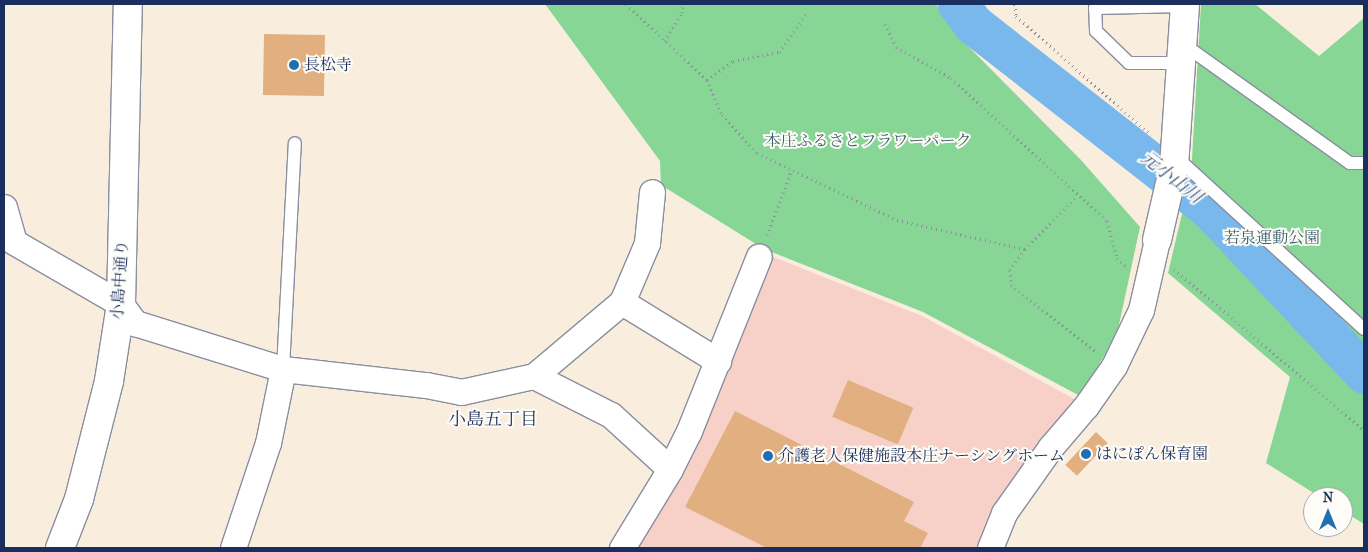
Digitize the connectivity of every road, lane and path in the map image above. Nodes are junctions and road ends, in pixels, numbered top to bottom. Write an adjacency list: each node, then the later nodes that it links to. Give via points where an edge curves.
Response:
1 (128, 4): 24 (street, 小島中通り)
2 (626, 4): 8 (path)
3 (683, 4): 8 (path, via 682,13)
4 (1015, 4): 12 (path, via 1016,16)
5 (1185, 5): 9 (street); 9 (lane, via 1095,8 1096,31 1129,63)
6 (806, 14): 10 (path, via 779,52 733,62)
7 (885, 24): 16 (path, via 896,47 951,78)
8 (665, 41): 10 (path)
9 (1183, 53): 12 (street); 13 (lane, via 1350,163)
10 (707, 80): 14 (path, via 722,115 756,153)
11 (295, 143): 28 (lane)
12 (1174, 161): 19 (street); 25 (lane)
13 (1364, 163)
14 (792, 170): 20 (path, via 897,220); 21 (path)
15 (652, 192): 23 (street, via 647,243)
16 (1077, 196): 20 (path); 22 (path, via 1106,221 1117,258)
17 (4, 207): 18 (street)
18 (9, 242): 24 (street)
19 (1156, 246): 22 (street); 30 (path)
20 (1025, 249): 27 (path, via 1010,270 1011,285)
21 (759, 256): 26 (street)
22 (1147, 284): 27 (street, via 1141,310)
23 (622, 302): 26 (street); 29 (street)
24 (121, 304): 28 (street, via 135,323); 32 (street, 小島中通り, via 109,381 79,499)
25 (1364, 330)
26 (718, 361): 31 (street)
27 (1114, 366): 35 (street, via 1004,513)
28 (283, 369): 29 (street, via 426,385 460,392); 33 (street, via 268,443)
29 (534, 376): 31 (street, via 611,415)
30 (1364, 430)
31 (670, 469): 34 (street)
32 (60, 548)
33 (233, 548)
34 (622, 548)
35 (990, 548)

